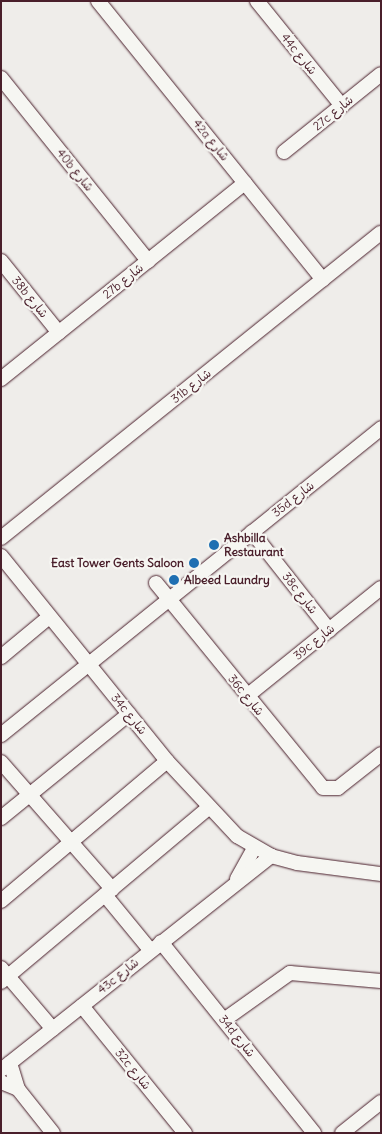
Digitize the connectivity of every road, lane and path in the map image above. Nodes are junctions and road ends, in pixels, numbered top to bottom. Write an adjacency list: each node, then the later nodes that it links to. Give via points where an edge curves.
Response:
1 (98, 1): 7 (street, 42a شارع)
2 (257, 1): 5 (street, 44c شارع)
3 (381, 74): 5 (street, 27c شارع)
4 (1, 78): 9 (street, 40b شارع)
5 (342, 106): 6 (street, 27c شارع)
6 (284, 152)
7 (245, 183): 9 (street, 27b شارع); 11 (street, 42a شارع)
8 (381, 233): 11 (street, 31b شارع)
9 (148, 260): 12 (street, 27b شارع)
10 (1, 261): 12 (street, 38b شارع)
11 (324, 280): 16 (street, 31b شارع)
12 (59, 333): 13 (street, 27b شارع)
13 (1, 379)
14 (381, 428): 15 (street, 35d شارع)
15 (252, 532): 20 (street, 35d شارع); 22 (street, 38c شارع)
16 (1, 538)
17 (1, 556): 21 (street, 34c شارع)
18 (156, 583): 20 (street, 36c شارع)
19 (381, 588): 22 (street, 39c شارع)
20 (169, 599): 24 (street, 35d شارع); 25 (street, 36c شارع)
21 (49, 616): 23 (street); 24 (street, 34c شارع)
22 (329, 630): 25 (street, 39c شارع)
23 (1, 657)
24 (88, 665): 26 (street, 34c شارع); 27 (street, 35d شارع)
25 (247, 696): 28 (street, 36c شارع, via 317,783 330,789 344,784)
26 (128, 714): 29 (street, 34c شارع); 31 (street)
27 (1, 734)
28 (381, 754)
29 (167, 761): 32 (street, 34c شارع); 34 (street)
30 (1, 762): 31 (street, 34d شارع)
31 (30, 794): 33 (street); 34 (street, 34d شارع)
32 (208, 808): 35 (street, 34c شارع); 39 (street)
33 (1, 818)
34 (71, 842): 39 (street, 34d شارع); 40 (street)
35 (254, 848): 36 (street, 34c شارع); 38 (street, 43c شارع)
36 (272, 856): 37 (street, via 322,868); 38 (street, 43c شارع)
37 (381, 874)
38 (236, 882): 41 (street, 43c شارع)
39 (108, 892): 41 (street, 34d شارع); 42 (street)
40 (1, 901)
41 (156, 946): 44 (street, 43c شارع); 45 (street, 34d شارع)
42 (4, 975): 46 (street)
43 (381, 982): 45 (street, via 290,973)
44 (82, 1006): 46 (street, 43c شارع); 55 (street, 32c شارع)
45 (224, 1020): 53 (street, 34d شارع)
46 (53, 1029): 47 (street, 43c شارع)
47 (6, 1066): 49 (street)
48 (1, 1082): 49 (street)
49 (18, 1089): 54 (street)
50 (381, 1102): 51 (street)
51 (363, 1117): 52 (street); 56 (street)
52 (381, 1118)
53 (315, 1132)
54 (53, 1133)
55 (185, 1133)
56 (342, 1133)

